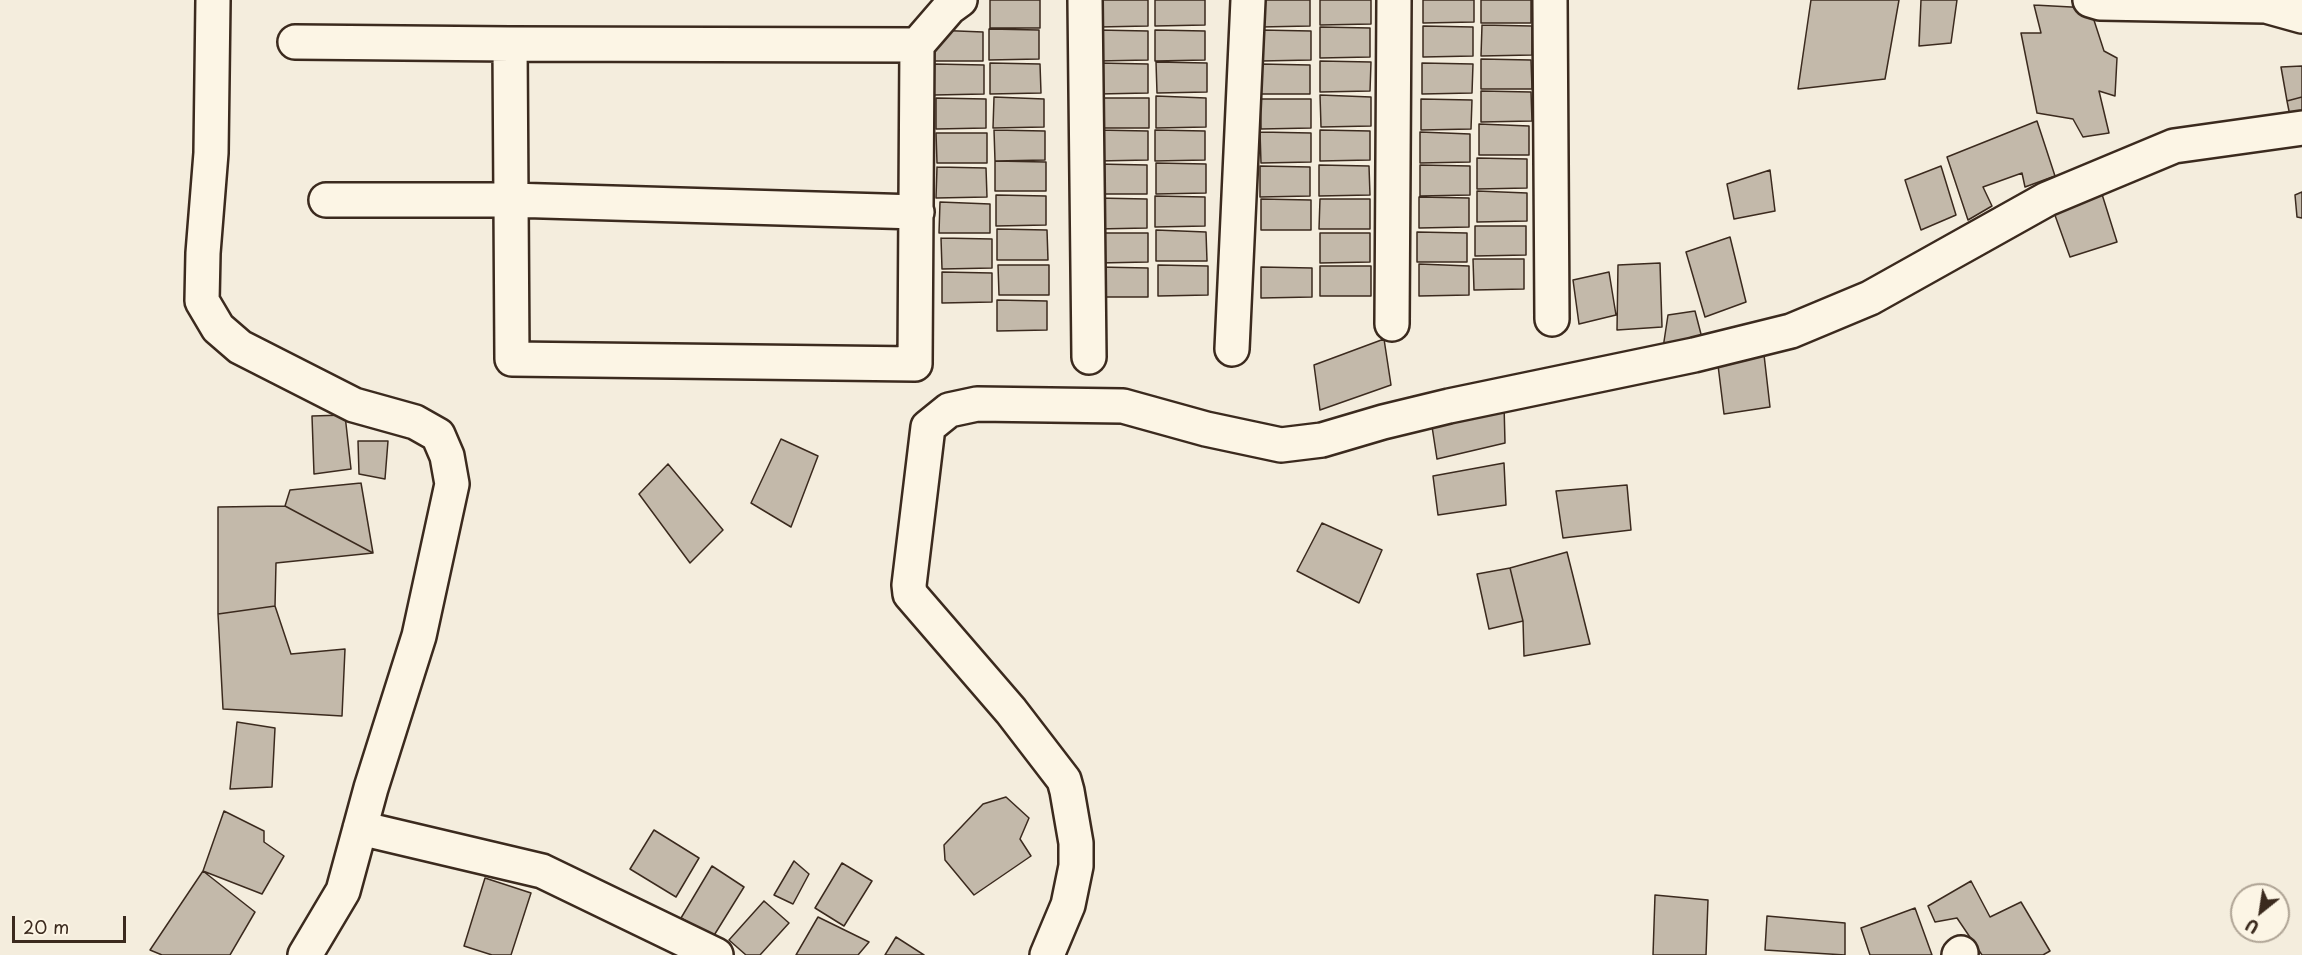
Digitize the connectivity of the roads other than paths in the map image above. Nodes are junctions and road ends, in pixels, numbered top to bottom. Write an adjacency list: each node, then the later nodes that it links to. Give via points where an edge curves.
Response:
1 (213, 0): 20 (street, via 211,153 202,301 218,328 240,347 354,405 416,422 438,435 452,484 419,636)
2 (960, 0): 11 (street)
3 (1085, 0): 19 (street)
4 (1248, 0): 18 (street)
5 (1394, 0): 17 (street)
6 (1550, 0): 16 (street)
7 (2090, 0): 8 (street, via 2266,6)
8 (2302, 16)
9 (295, 42): 10 (street)
10 (510, 45): 11 (street); 14 (street)
11 (917, 45): 15 (street)
12 (2302, 128): 23 (street, via 2174,146 2048,199 1870,298 1791,331 1438,409 1322,440 1281,445 1123,406 977,404 949,410 928,427 910,594 1011,711 1064,780 1076,843 1076,866 1068,905)
13 (326, 200): 14 (street)
14 (510, 200): 15 (street); 15 (street, via 512,359 915,364)
15 (917, 212)
16 (1552, 319)
17 (1392, 324)
18 (1232, 349)
19 (1089, 357)
20 (360, 828): 21 (street, via 343,891); 22 (street, via 542,871)
21 (305, 955)
22 (716, 955)
23 (1047, 955)

